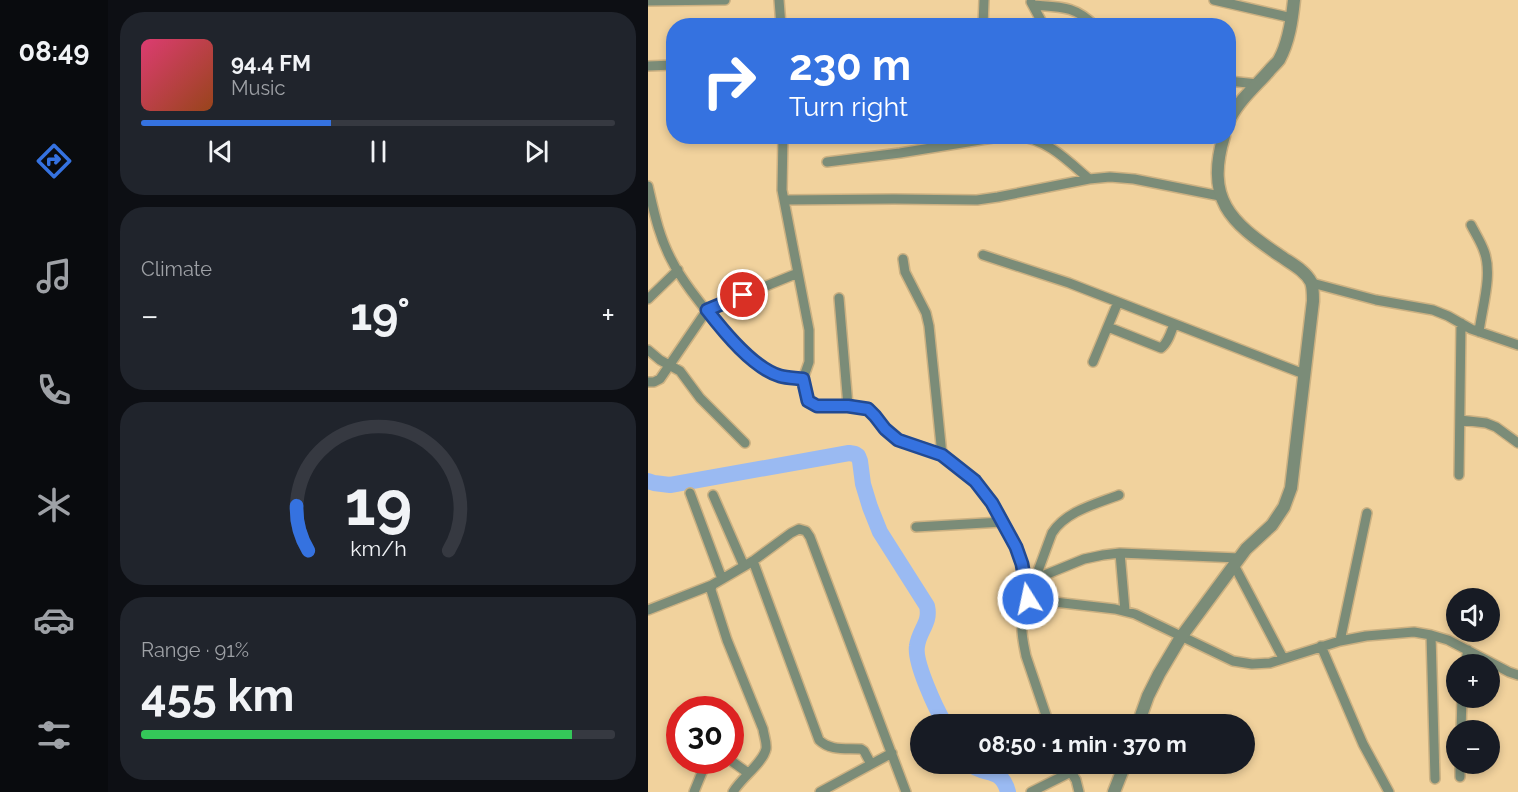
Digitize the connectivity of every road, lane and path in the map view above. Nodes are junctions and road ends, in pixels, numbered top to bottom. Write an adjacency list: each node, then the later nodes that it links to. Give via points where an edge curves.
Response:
1 (725, 0): 6 (street)
2 (779, 0): 8 (street)
3 (984, 0): 9 (street)
4 (1214, 0): 12 (street)
5 (1292, 0): 12 (street)
6 (648, 1)
7 (1032, 2): 10 (street); 11 (street, via 1068,8)
8 (780, 18)
9 (983, 18)
10 (1040, 18)
11 (1088, 18)
12 (1292, 18): 16 (street, via 1279,60)
13 (666, 65): 14 (street)
14 (648, 66)
15 (1236, 82): 16 (street)
16 (1258, 84): 17 (street)
17 (1236, 109)
18 (783, 144): 26 (street)
19 (956, 144): 22 (street)
20 (1045, 144): 23 (street)
21 (1221, 144): 25 (street, via 1217,181)
22 (827, 162)
23 (1089, 179): 25 (street, via 1134,180); 26 (street, via 977,200)
24 (648, 186): 30 (street, via 658,227)
25 (1220, 196): 32 (street, via 1248,233 1299,269)
26 (784, 200): 31 (street)
27 (1471, 225): 40 (street, via 1484,250 1488,273)
28 (983, 255): 35 (street)
29 (903, 259): 52 (street, via 929,326)
30 (678, 270): 33 (street); 36 (street)
31 (798, 273): 36 (street); 46 (street, via 809,330 809,362)
32 (1312, 283): 37 (street, via 1433,310); 45 (street)
33 (649, 297)
34 (839, 298): 48 (street)
35 (1118, 302): 38 (street); 39 (street)
36 (707, 310): 44 (street); 46 (street, via 726,334 766,370)
37 (1461, 323): 40 (street); 49 (street)
38 (1174, 324): 39 (street, via 1161,348); 45 (street)
39 (1108, 327): 43 (street)
40 (1479, 332): 41 (street)
41 (1518, 345)
42 (648, 350): 44 (street)
43 (1093, 362)
44 (670, 366): 47 (street, via 660,379); 50 (street, via 680,371 700,398)
45 (1304, 374): 61 (street, via 1291,488 1272,525)
46 (803, 379): 48 (street, via 808,401 817,406)
47 (648, 382)
48 (848, 406): 52 (street, via 868,409 898,440)
49 (1460, 420): 51 (street, via 1486,423); 53 (street)
50 (745, 443)
51 (1518, 443)
52 (942, 455): 58 (street, via 975,481)
53 (1459, 475)
54 (690, 492): 63 (street)
55 (713, 495): 62 (street)
56 (1119, 495): 64 (street, via 1062,521 1052,533)
57 (1367, 513): 72 (street)
58 (1002, 522): 59 (street); 65 (street, via 1016,547)
59 (916, 527)
60 (1120, 553): 61 (street); 64 (street, via 1084,559); 69 (street)
61 (1237, 562): 71 (street); 76 (street)
62 (749, 564): 63 (street); 80 (street, via 790,533 806,531); 81 (street, via 819,740 832,748 861,749)
63 (722, 579): 66 (street)
64 (1035, 579): 65 (street)
65 (1025, 583): 67 (street)
66 (712, 585): 68 (street); 83 (street, via 723,629 763,729 763,758)
67 (1028, 599): 69 (street); 78 (street, via 1023,644)
68 (648, 610)
69 (1125, 611): 71 (street)
70 (1431, 635): 72 (street, via 1414,632); 74 (street); 88 (street)
71 (1181, 637): 76 (street, via 1233,661 1270,663); 79 (street, via 1155,681)
72 (1340, 641): 73 (street)
73 (1321, 646): 76 (street); 96 (street, via 1363,744)
74 (1468, 650): 75 (street); 77 (street)
75 (1467, 654)
76 (1283, 658)
77 (1518, 675)
78 (1046, 714)
79 (1142, 714)
80 (892, 753): 81 (street); 92 (street)
81 (870, 764): 91 (street)
82 (744, 770): 83 (street)
83 (748, 773): 90 (street)
84 (701, 774): 89 (street)
85 (1067, 774): 93 (street)
86 (1072, 774): 94 (street)
87 (1121, 774): 95 (street)
88 (1435, 779)
89 (694, 792)
90 (733, 792)
91 (820, 792)
92 (906, 792)
93 (1031, 792)
94 (1078, 792)
95 (1114, 792)
96 (1389, 792)

